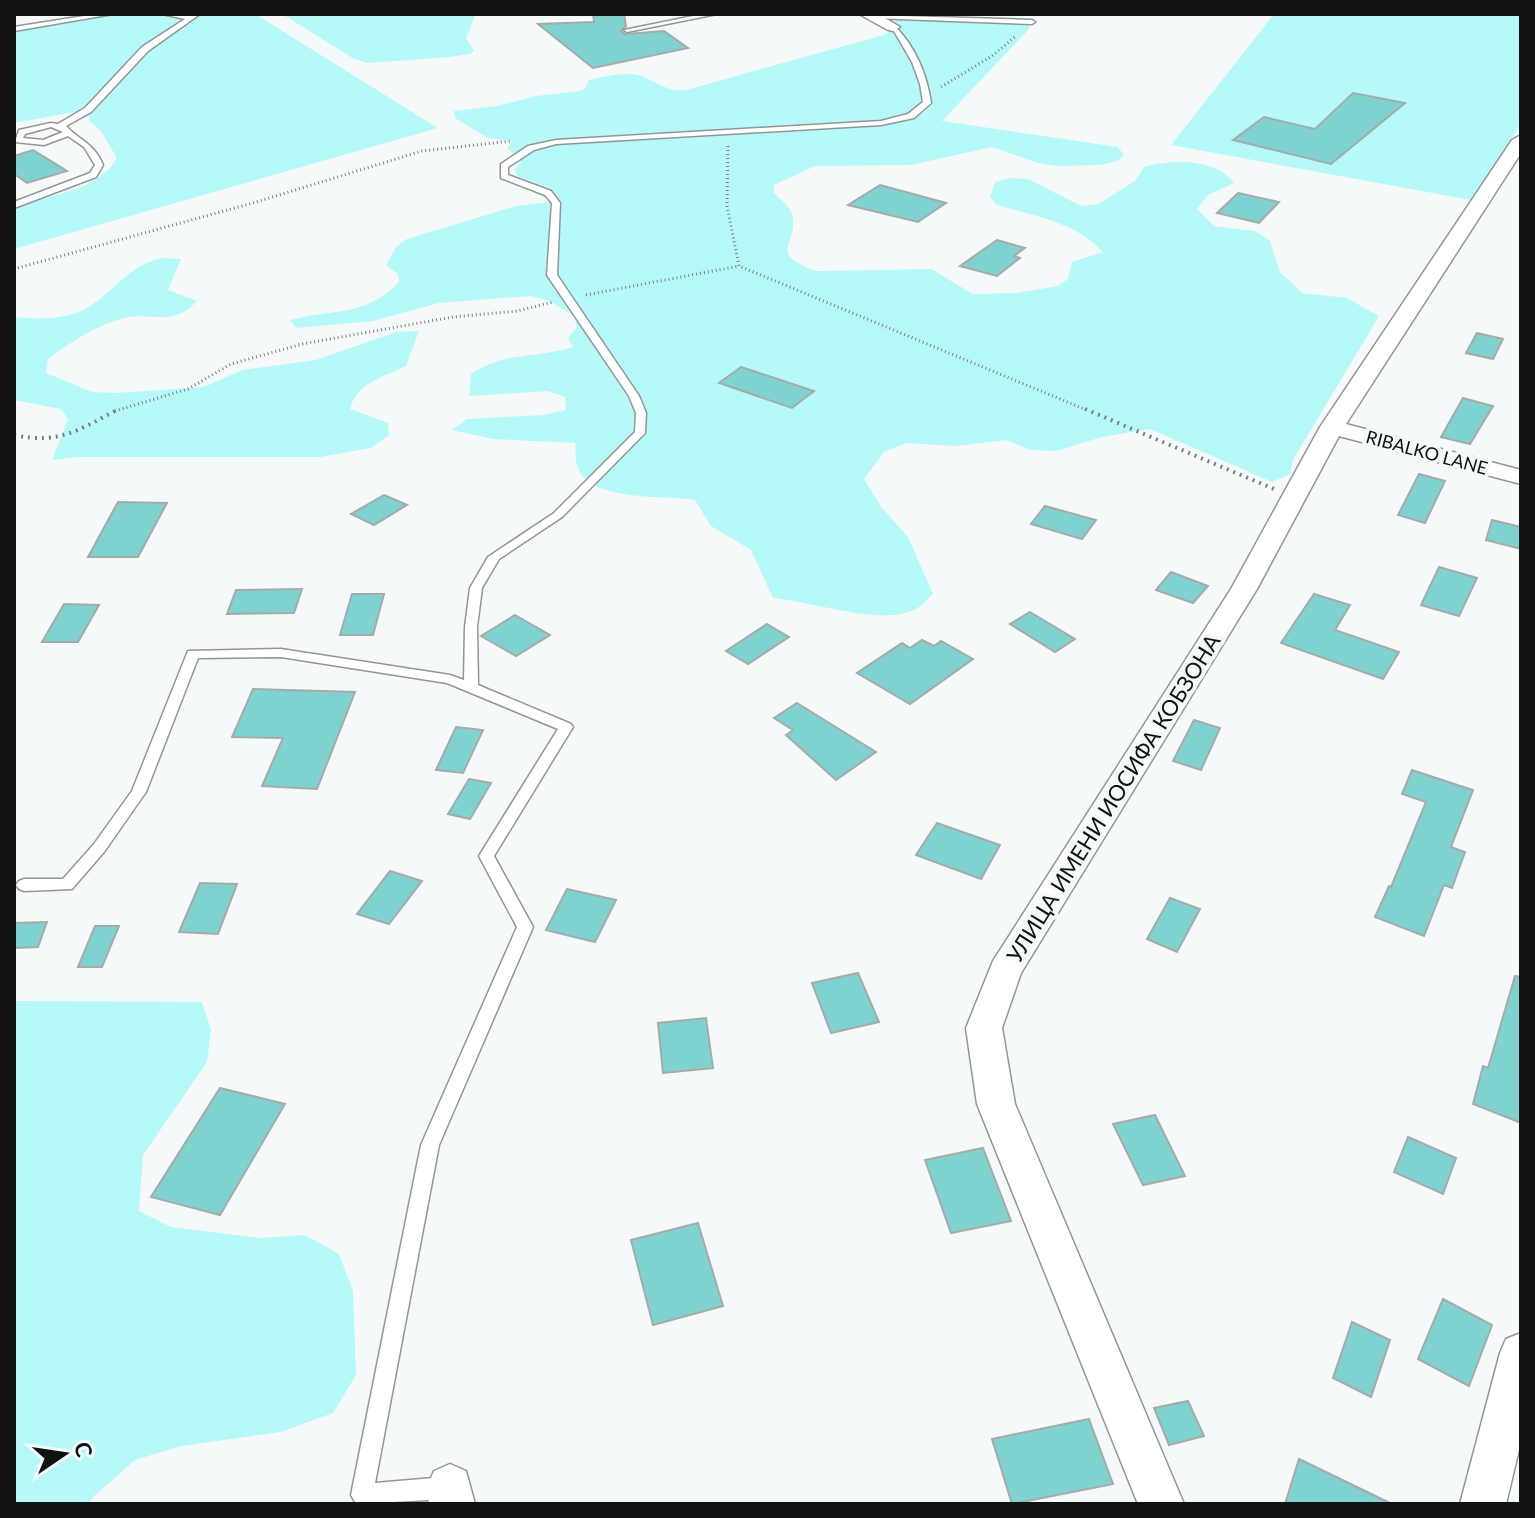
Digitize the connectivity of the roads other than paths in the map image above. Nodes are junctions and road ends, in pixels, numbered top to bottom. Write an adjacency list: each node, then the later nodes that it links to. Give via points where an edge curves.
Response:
1 (110, 14): 8 (lane)
2 (165, 14): 5 (lane)
3 (714, 14): 9 (lane)
4 (869, 15): 6 (lane); 7 (street)
5 (194, 16): 10 (lane, via 145,49)
6 (1032, 22)
7 (893, 27): 15 (lane, via 927,96 927,103 911,116 881,123 556,142 531,148 504,166 504,176 548,193 556,203 552,275 634,396 641,413 640,433 558,515 494,557 476,588)
8 (14, 29)
9 (627, 30)
10 (64, 130): 10 (lane, via 30,128 18,140 44,143); 12 (lane, via 95,154 99,165 93,175)
11 (1521, 140): 13 (street, УЛИЦА ИМЕНИ ИОСИФА КОБЗОНА)
12 (14, 205)
13 (1332, 427): 14 (street, RIBALKO LANE); 19 (street, УЛИЦА ИМЕНИ ИОСИФА КОБЗОНА, via 1244,589 1005,970 984,1028 996,1104)
14 (1521, 477)
15 (471, 688): 16 (lane, via 450,679 281,653 193,654 139,792 99,848 67,885); 18 (lane, via 566,727 486,856 525,927 430,1145 362,1495)
16 (24, 885)
17 (1521, 1353): 20 (street)
18 (451, 1496)
19 (1161, 1504)
20 (1483, 1504)

